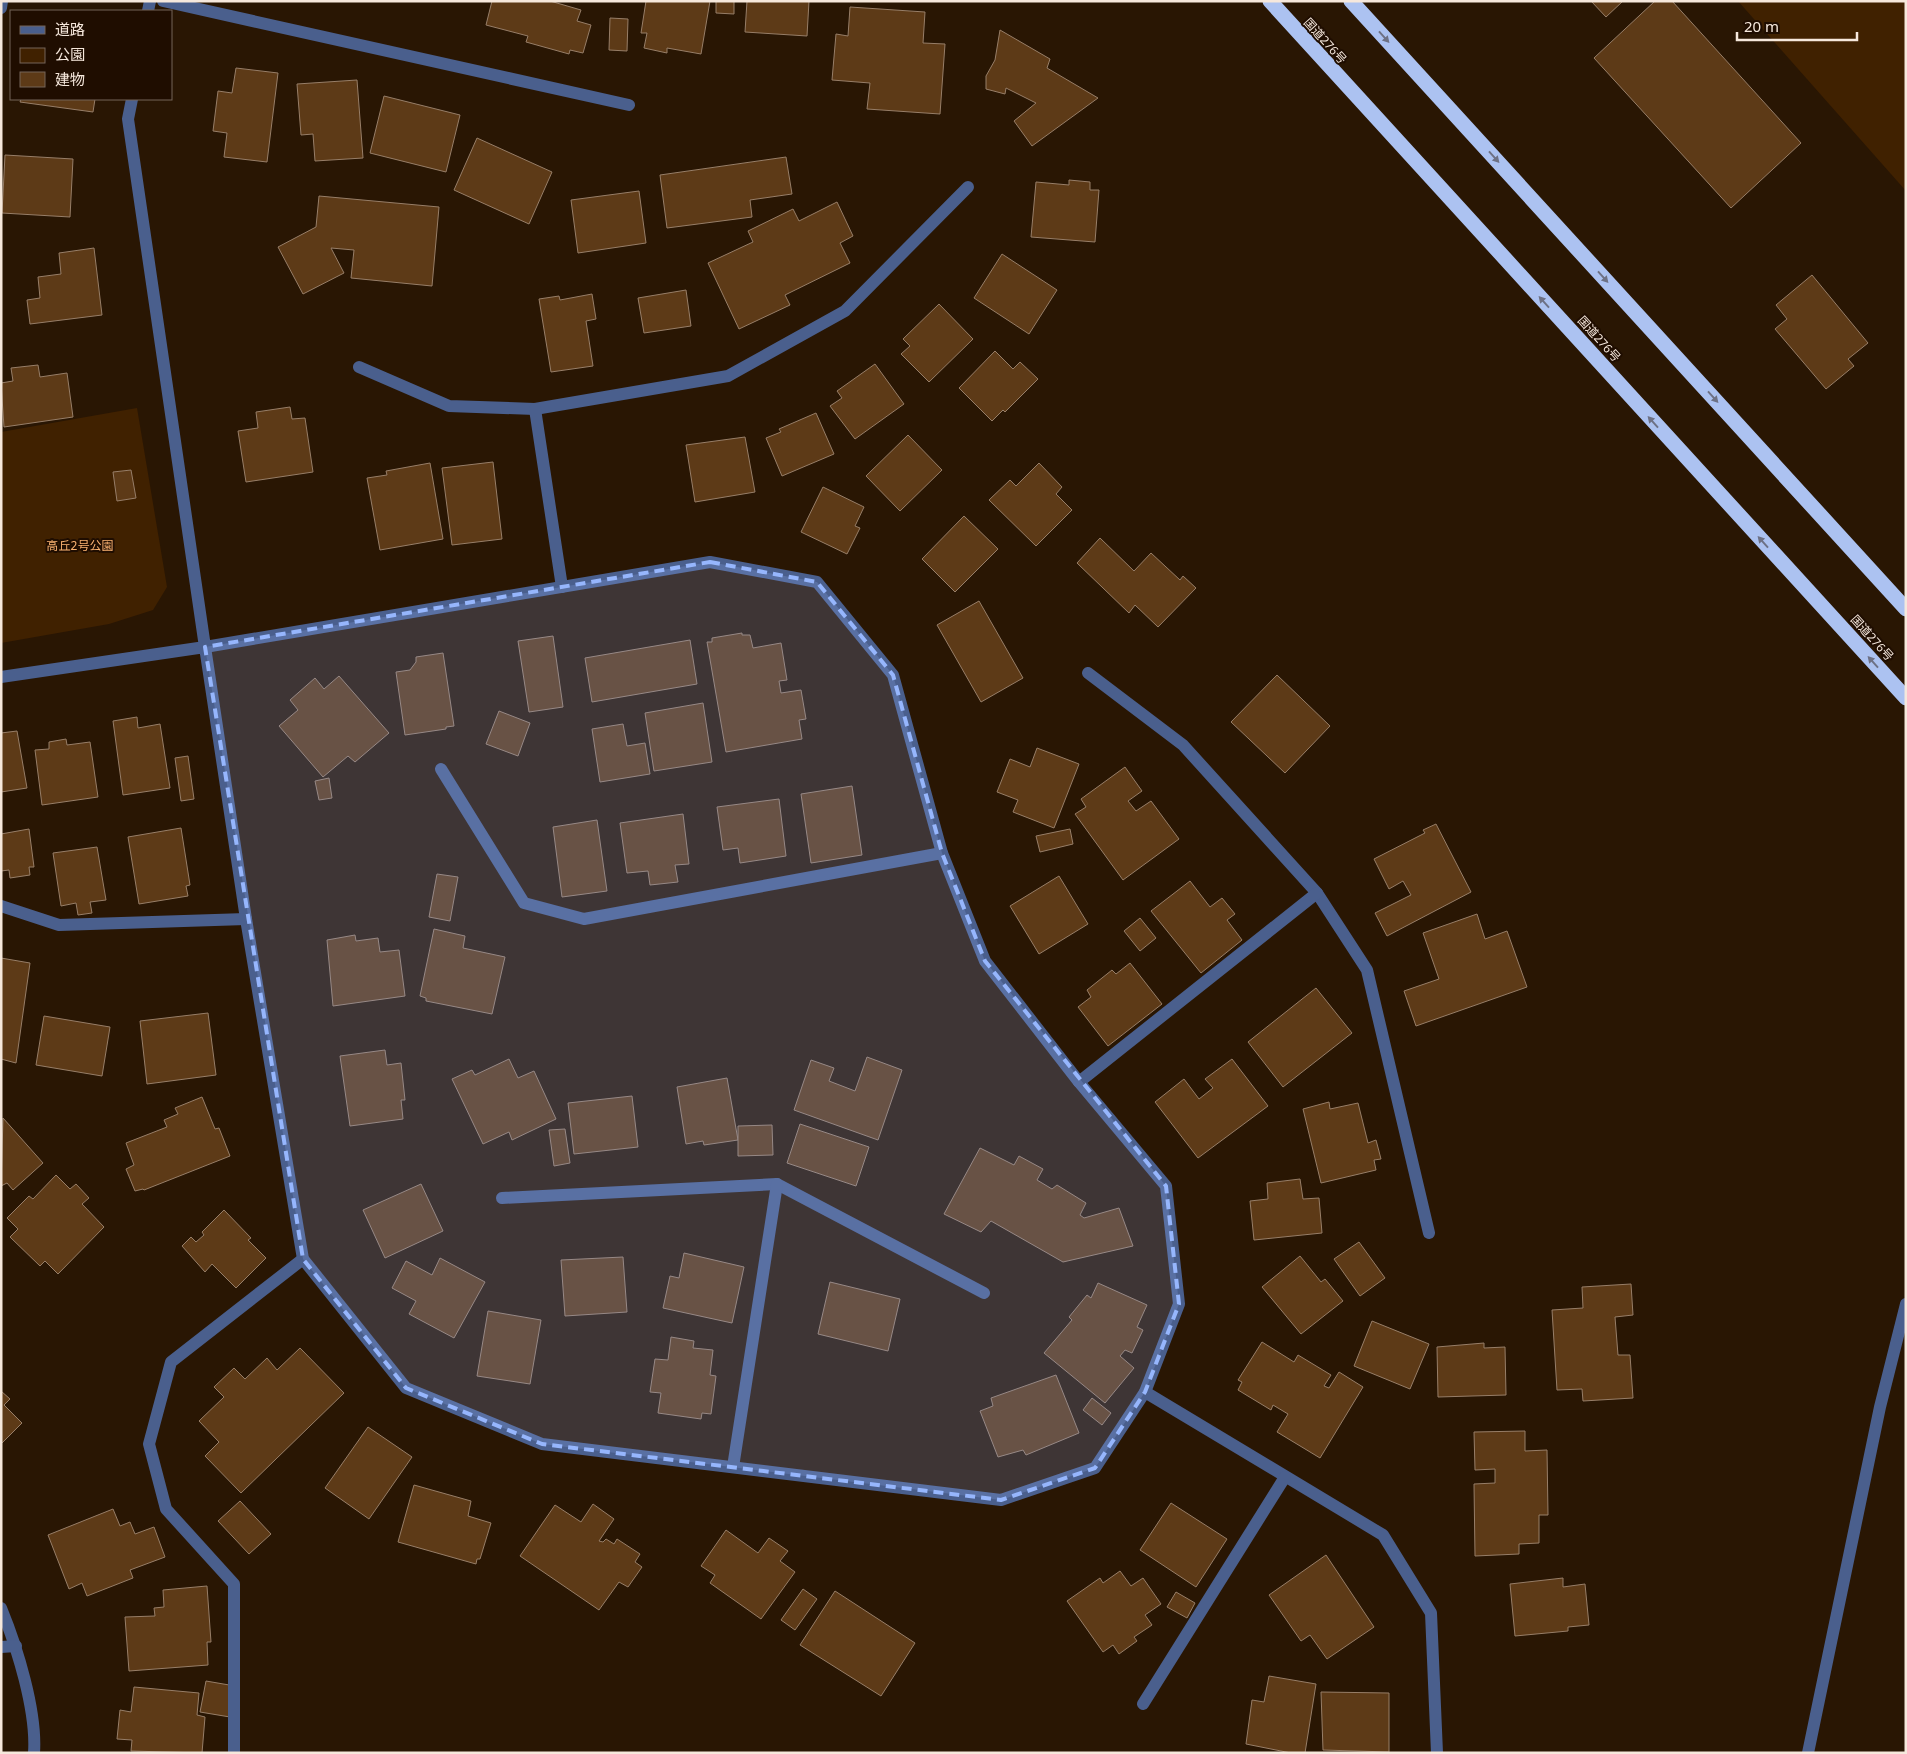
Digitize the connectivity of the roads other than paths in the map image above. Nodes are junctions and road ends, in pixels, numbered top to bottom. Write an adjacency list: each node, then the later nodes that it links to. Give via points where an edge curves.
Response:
1 (2, 1): 5 (street)
2 (162, 1): 7 (street)
3 (1270, 1): 16 (highway, 国道276号, one-way to 3)
4 (1351, 1): 12 (highway, one-way to 12)
5 (1, 8)
6 (132, 100): 13 (street, via 128,119)
7 (629, 105)
8 (968, 187): 10 (street, via 845,311 728,376)
9 (359, 367): 10 (street, via 449,406)
10 (534, 409): 11 (street)
11 (562, 587): 13 (street); 18 (street, via 710,562 817,582 893,675)
12 (1906, 609)
13 (205, 647): 15 (street); 21 (street)
14 (1088, 673): 19 (street, via 1183,744)
15 (1, 677)
16 (1906, 698)
17 (441, 769): 18 (street, via 524,903 584,919)
18 (942, 853): 22 (street, via 985,961)
19 (1317, 893): 22 (street); 25 (street, via 1367,970)
20 (1, 906): 21 (street, via 59,925)
21 (246, 919): 26 (street)
22 (1079, 1082): 29 (street, via 1166,1186 1179,1304)
23 (777, 1184): 24 (street); 27 (street); 30 (street)
24 (502, 1198)
25 (1429, 1233)
26 (303, 1259): 30 (street, via 406,1388 542,1444); 37 (street, via 170,1362 149,1444 166,1509 234,1584)
27 (984, 1293)
28 (1906, 1304): 39 (street, via 1880,1407)
29 (1145, 1392): 30 (street, via 1095,1468 1001,1500); 31 (street)
30 (733, 1467)
31 (1286, 1476): 35 (street); 38 (street, via 1383,1535 1431,1613)
32 (1, 1608): 33 (street)
33 (16, 1646): 34 (street); 36 (street, via 35,1735)
34 (1, 1648)
35 (1143, 1704)
36 (34, 1753)
37 (234, 1753)
38 (1437, 1753)
39 (1808, 1753)

